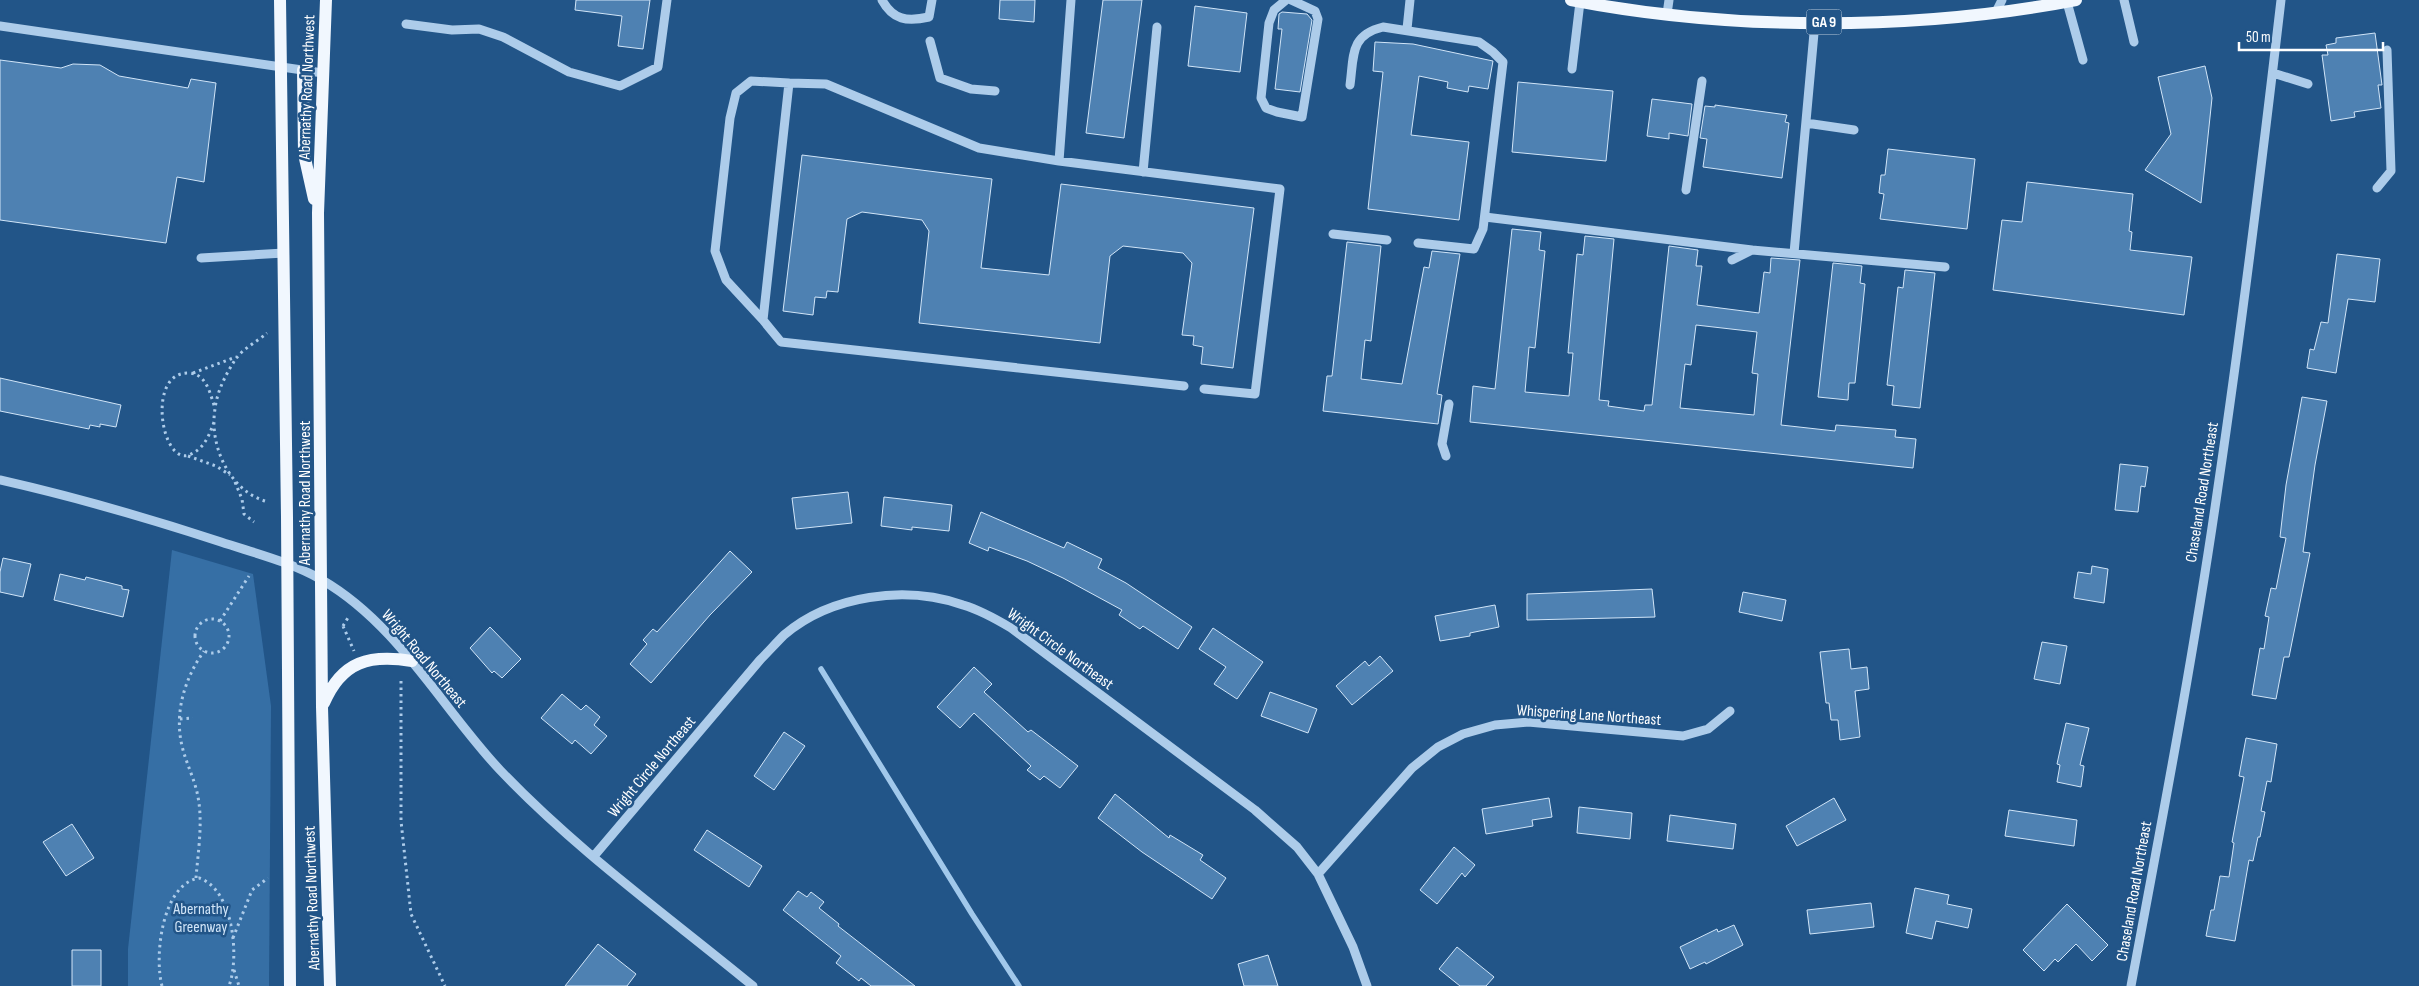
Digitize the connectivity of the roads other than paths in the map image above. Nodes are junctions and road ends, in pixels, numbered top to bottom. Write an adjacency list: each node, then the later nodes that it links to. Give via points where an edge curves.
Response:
1 (280, 0): 28 (main road, Abernathy Road Northwest)
2 (326, 0): 31 (main road, Abernathy Road Northwest)
3 (667, 0): 20 (street, via 658,67 620,86 569,72 503,37 479,29 452,30)
4 (882, 0): 5 (street, via 888,12 902,19 916,20 929,17)
5 (932, 0)
6 (1071, 0): 40 (street)
7 (1286, 0): 8 (street, via 1274,10 1269,23 1261,98 1266,108 1302,117 1318,19 1315,11)
8 (1291, 0)
9 (1410, 0): 23 (street)
10 (1668, 0): 18 (street)
11 (2002, 0): 17 (street)
12 (2124, 0): 25 (street)
13 (2281, 0): 32 (street, Chaseland Road Northeast)
14 (1575, 1): 18 (main road, GA 9); 29 (street)
15 (2072, 1): 16 (main road, GA 9); 27 (street)
16 (2050, 2): 17 (main road, GA 9)
17 (1996, 12): 19 (main road, GA 9, via 1908,21)
18 (1667, 14): 19 (main road, GA 9)
19 (1816, 22): 38 (street)
20 (406, 24)
21 (0, 26): 28 (street)
22 (1157, 27): 41 (street)
23 (1407, 29): 36 (street, via 1383,27 1369,30 1355,43); 45 (street, via 1479,42 1503,62)
24 (930, 40): 37 (street, via 940,78 971,89)
25 (2134, 42)
26 (2387, 50): 42 (street, via 2391,171)
27 (2083, 60)
28 (281, 67): 30 (street); 50 (main road, Abernathy Road Northwest)
29 (1572, 69)
30 (303, 70): 31 (street); 44 (main road, via 304,154)
31 (323, 72): 44 (main road, Abernathy Road Northwest)
32 (2273, 73): 35 (street); 72 (street, Chaseland Road Northeast, via 2218,489 2181,715)
33 (1702, 82): 43 (street)
34 (789, 83): 40 (street, via 826,84 979,148); 55 (street); 55 (street, via 751,81 736,93 714,251 726,280)
35 (2308, 84)
36 (1350, 85)
37 (995, 91)
38 (1806, 123): 39 (street); 51 (street)
39 (1854, 130)
40 (1059, 161): 41 (street)
41 (1143, 172): 57 (street, via 1280,189 1255,394)
42 (2377, 188)
43 (1686, 190)
44 (318, 213): 62 (main road, Abernathy Road Northwest)
45 (1485, 217): 48 (street, via 1474,249); 49 (street)
46 (1333, 234): 47 (street)
47 (1386, 240)
48 (1418, 243)
49 (1752, 250): 51 (street); 53 (street)
50 (284, 253): 52 (street); 61 (main road, Abernathy Road Northwest)
51 (1794, 253): 54 (street)
52 (201, 258)
53 (1732, 260)
54 (1945, 267)
55 (763, 320): 56 (street, via 781,342)
56 (1184, 386)
57 (1204, 389)
58 (1449, 404): 59 (street, via 1442,444)
59 (1446, 456)
60 (0, 480): 61 (street, Wright Road Northeast, via 137,514)
61 (288, 564): 62 (street, Wright Road Northeast); 68 (main road, Abernathy Road Northwest)
62 (320, 579): 63 (street, Wright Road Northeast, via 357,602); 64 (main road, Abernathy Road Northwest)
63 (412, 662): 64 (main road, via 379,658 355,665 335,681); 66 (street, Wright Road Northeast, via 500,769)
64 (322, 707): 69 (main road, Abernathy Road Northwest)
65 (1730, 711): 67 (street, Whispering Lane Northeast, via 1708,729 1683,736 1528,722 1495,725 1463,734 1438,747 1412,768)
66 (594, 856): 67 (street, Wright Circle Northeast, via 760,660 785,635 811,617 842,604 909,595 962,604 1011,628 1255,810 1296,846); 70 (street, Wright Road Northeast)
67 (1318, 874): 71 (street, Wright Circle Northeast, via 1353,947)
68 (290, 986)
69 (330, 986)
70 (753, 986)
71 (1367, 986)
72 (2131, 986)

